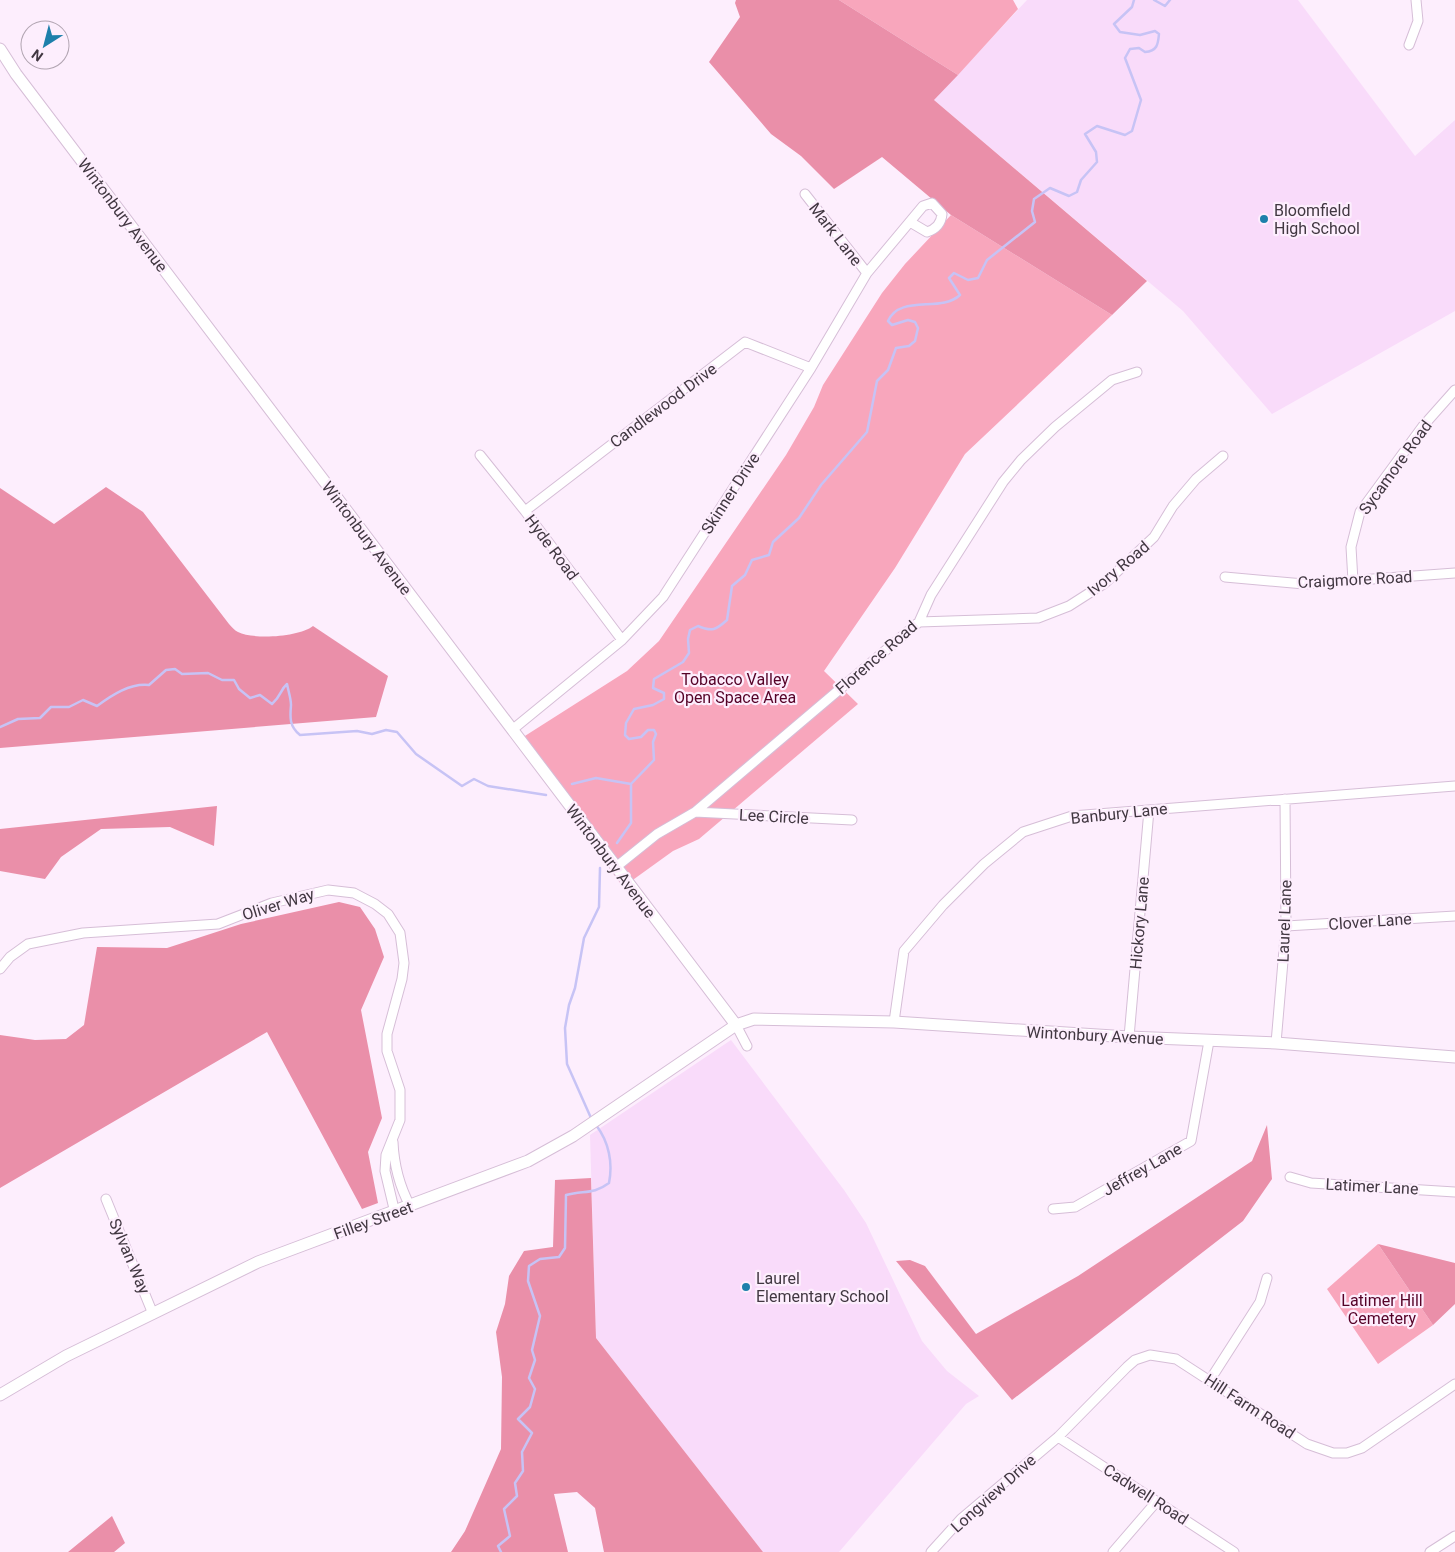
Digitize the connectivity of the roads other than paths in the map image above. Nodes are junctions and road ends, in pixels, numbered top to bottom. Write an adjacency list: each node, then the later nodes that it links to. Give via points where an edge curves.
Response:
1 (1416, 0): 2 (street, via 1418,21)
2 (1409, 45)
3 (0, 49): 18 (street, Wintonbury Avenue)
4 (805, 194): 6 (street, Mark Lane)
5 (910, 222): 6 (street, Skinner Drive)
6 (867, 273): 7 (street, Skinner Drive)
7 (811, 368): 12 (street, Candlewood Drive, via 745,342); 17 (street, Skinner Drive, via 663,597)
8 (1137, 372): 16 (street, Florence Road, via 1112,380 1021,460 1003,482 931,595)
9 (1455, 390): 15 (street, Sycamore Road, via 1423,426 1360,512 1350,547)
10 (480, 455): 12 (street, Hyde Road)
11 (1223, 456): 16 (street, Ivory Road, via 1196,479 1173,506 1154,537 1105,583 1069,606 1038,618)
12 (525, 511): 17 (street, Hyde Road)
13 (1455, 573): 15 (street, Craigmore Road)
14 (1225, 577): 15 (street, Craigmore Road, via 1304,584)
15 (1353, 581)
16 (918, 622): 22 (street, Florence Road)
17 (622, 640): 18 (street, Skinner Drive)
18 (512, 730): 24 (street, Wintonbury Avenue)
19 (1455, 786): 20 (street, Banbury Lane)
20 (1285, 799): 21 (street, Banbury Lane); 26 (street, Laurel Lane)
21 (1149, 810): 28 (street, Banbury Lane, via 1072,816 1024,832 984,864 904,951); 30 (street, Hickory Lane)
22 (695, 812): 23 (street, Lee Circle); 24 (street, Florence Road, via 657,834)
23 (852, 820)
24 (616, 866): 29 (street, Wintonbury Avenue)
25 (1455, 916): 26 (street, Clover Lane)
26 (1286, 926): 32 (street, Laurel Lane)
27 (0, 969): 35 (street, Oliver Way, via 28,944 83,933 218,924 288,899 328,890 354,893 388,914 400,933 404,963 402,980 387,1034 387,1051 400,1090 400,1120)
28 (894, 1022): 29 (street, Wintonbury Avenue, via 754,1019); 30 (street, Wintonbury Avenue)
29 (736, 1025): 33 (street, Wintonbury Avenue); 39 (street, Filley Street, via 595,1122 528,1161)
30 (1129, 1037): 31 (street, Wintonbury Avenue)
31 (1208, 1041): 32 (street, Wintonbury Avenue); 40 (street, Jeffrey Lane, via 1191,1141 1076,1207)
32 (1276, 1043): 34 (street, Wintonbury Avenue)
33 (747, 1046)
34 (1455, 1057)
35 (393, 1140): 39 (street, Oliver Way, via 394,1165); 41 (street, Oliver Way, via 386,1155 385,1171)
36 (1290, 1177): 37 (street, Latimer Lane, via 1311,1182)
37 (1455, 1192)
38 (106, 1199): 43 (street, Sylvan Way)
39 (410, 1206): 41 (street, Filley Street)
40 (1053, 1209)
41 (395, 1212): 43 (street, Filley Street, via 258,1262)
42 (1267, 1278): 44 (street, via 1260,1302)
43 (153, 1314): 46 (street, Filley Street, via 66,1356)
44 (1210, 1380): 45 (street, Hill Farm Road, via 1307,1444 1333,1453 1362,1448); 47 (street, Hill Farm Road, via 1176,1359 1150,1355 1135,1360)
45 (1455, 1384)
46 (0, 1395)
47 (1058, 1437): 48 (street, Cadwell Road); 50 (street, Longview Drive, via 960,1519)
48 (1156, 1501): 51 (street); 52 (street, Cadwell Road)
49 (1455, 1536): 53 (street)
50 (931, 1552)
51 (1113, 1552)
52 (1234, 1552)
53 (1430, 1552)

